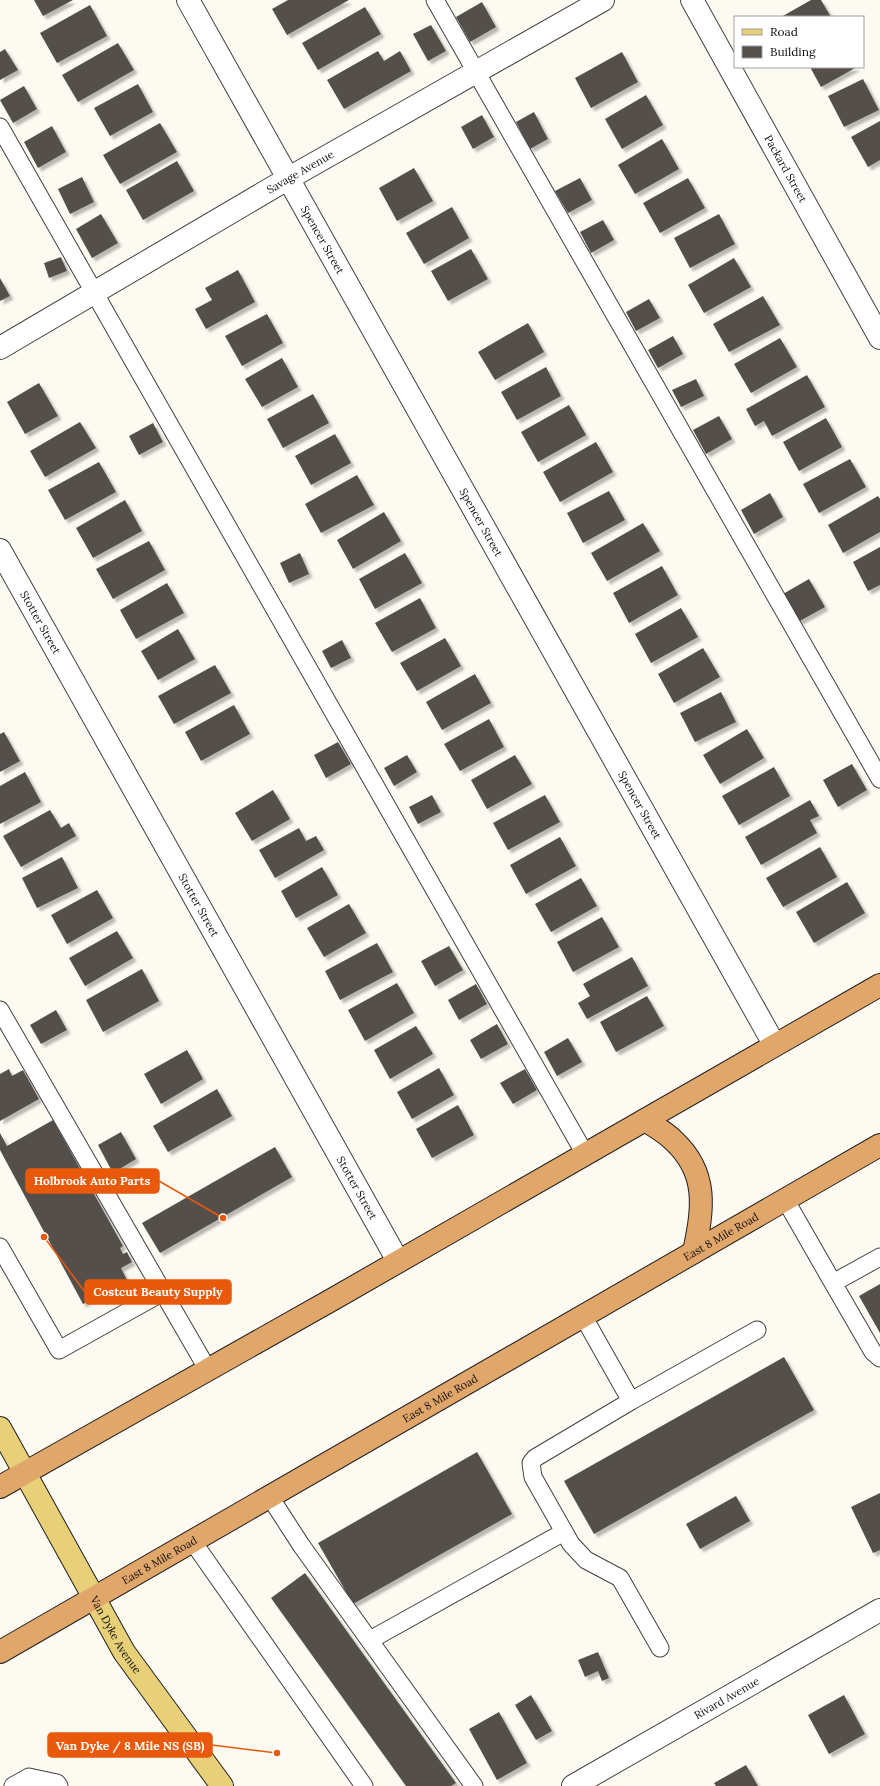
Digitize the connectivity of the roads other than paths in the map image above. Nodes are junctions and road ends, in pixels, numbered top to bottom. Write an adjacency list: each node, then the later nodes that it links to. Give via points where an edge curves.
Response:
1 (188, 0): 7 (street, Spencer Street)
2 (435, 0): 5 (lane)
3 (603, 0): 5 (street, Savage Avenue)
4 (692, 0): 9 (street, Packard Street)
5 (476, 72): 7 (street, Savage Avenue); 12 (lane)
6 (0, 127): 8 (lane)
7 (289, 178): 8 (street, Savage Avenue); 15 (street, Spencer Street)
8 (94, 293): 10 (street, Savage Avenue); 18 (lane)
9 (880, 338)
10 (0, 348)
11 (0, 550): 23 (street, Stotter Street)
12 (880, 779)
13 (880, 985): 15 (highway)
14 (0, 1010): 25 (lane)
15 (774, 1044): 16 (highway)
16 (645, 1120): 18 (highway); 21 (highway, via 672,1139 687,1154 697,1176 702,1198 701,1219)
17 (880, 1145): 19 (highway, East 8 Mile Road)
18 (585, 1154): 23 (highway)
19 (786, 1201): 21 (highway, East 8 Mile Road); 24 (lane)
20 (0, 1247): 25 (lane, via 59,1350)
21 (694, 1252): 26 (highway, East 8 Mile Road)
22 (880, 1257): 24 (lane)
23 (398, 1261): 29 (highway)
24 (833, 1284): 28 (lane, via 873,1352)
25 (163, 1292): 29 (lane)
26 (583, 1316): 30 (lane); 34 (highway, East 8 Mile Road)
27 (757, 1330): 30 (lane)
28 (880, 1358)
29 (208, 1370): 32 (highway)
30 (631, 1401): 35 (lane, via 531,1463 533,1477)
31 (0, 1428): 32 (main road, Van Dyke Avenue)
32 (25, 1472): 33 (highway); 37 (main road, Van Dyke Avenue)
33 (0, 1487)
34 (270, 1497): 36 (highway, East 8 Mile Road); 39 (lane, via 301,1545)
35 (564, 1532): 39 (lane); 40 (lane, via 586,1560 620,1578)
36 (193, 1542): 37 (highway, East 8 Mile Road); 45 (lane)
37 (93, 1598): 41 (highway, East 8 Mile Road); 44 (main road, Van Dyke Avenue, via 135,1670)
38 (880, 1610): 47 (street, Rivard Avenue)
39 (370, 1640): 46 (lane)
40 (660, 1648)
41 (0, 1652)
42 (13, 1786): 43 (lane, via 29,1777 57,1783)
43 (59, 1786)
44 (222, 1786)
45 (364, 1786)
46 (474, 1786)
47 (573, 1786)

